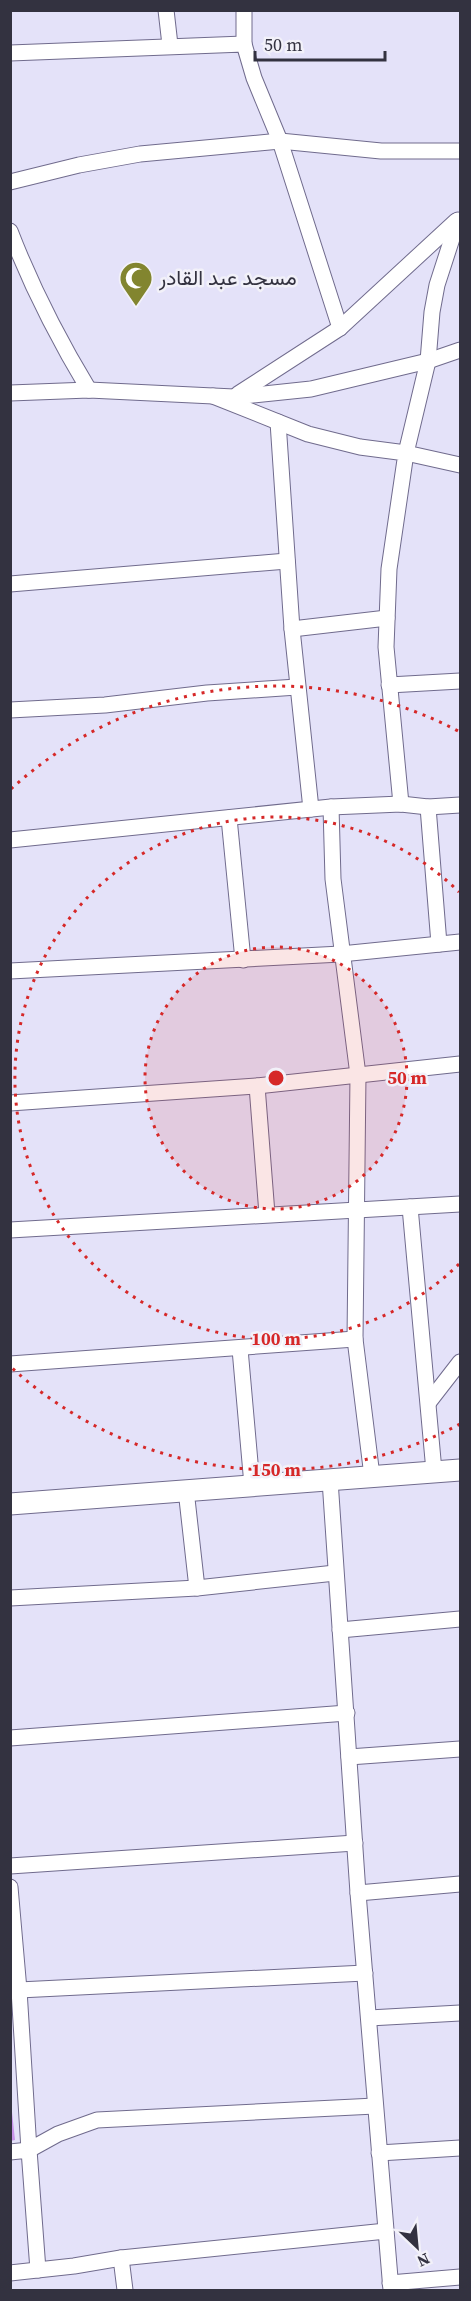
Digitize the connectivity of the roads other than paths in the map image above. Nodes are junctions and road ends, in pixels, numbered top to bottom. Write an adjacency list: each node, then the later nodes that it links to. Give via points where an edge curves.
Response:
1 (166, 10): 4 (street)
2 (244, 10): 3 (street)
3 (244, 44): 4 (street); 6 (street)
4 (170, 45): 5 (street)
5 (10, 53)
6 (280, 141): 7 (street, via 381,151); 8 (street, via 140,154); 11 (street)
7 (460, 151)
8 (10, 182)
9 (459, 218): 11 (street); 13 (street, via 437,285)
10 (10, 231): 14 (street, via 45,314)
11 (340, 328): 17 (street)
12 (460, 350): 13 (street)
13 (428, 361): 17 (street, via 311,389); 19 (street)
14 (89, 390): 15 (street); 16 (street)
15 (10, 393)
16 (213, 396): 17 (street); 18 (street)
17 (234, 397)
18 (278, 422): 19 (street, via 360,447); 21 (street)
19 (406, 453): 20 (street); 23 (street, via 389,569)
20 (460, 465)
21 (286, 561): 22 (street); 24 (street)
22 (10, 584)
23 (387, 618): 24 (street); 26 (street)
24 (292, 629): 27 (street)
25 (460, 681): 26 (street)
26 (389, 685): 29 (street)
27 (297, 687): 28 (street); 33 (street)
28 (10, 710)
29 (400, 804): 31 (street); 32 (street)
30 (460, 805): 32 (street)
31 (331, 807): 33 (street); 38 (street)
32 (428, 807): 37 (street)
33 (311, 809): 34 (street)
34 (229, 818): 35 (street); 39 (street)
35 (10, 840)
36 (460, 942): 37 (street)
37 (439, 944): 38 (street)
38 (341, 954): 39 (street); 42 (street)
39 (243, 960): 40 (street)
40 (10, 971)
41 (460, 1064): 42 (street)
42 (358, 1075): 43 (street); 47 (street)
43 (257, 1086): 44 (street); 48 (street)
44 (10, 1103)
45 (460, 1204): 46 (street)
46 (410, 1207): 47 (street); 54 (street)
47 (355, 1211): 48 (street); 50 (street)
48 (267, 1214): 49 (street)
49 (10, 1230)
50 (355, 1340): 51 (street); 57 (street)
51 (240, 1349): 53 (street); 59 (street)
52 (460, 1362): 54 (street)
53 (10, 1365)
54 (429, 1402): 56 (street)
55 (460, 1470): 56 (street)
56 (434, 1472): 57 (street)
57 (372, 1476): 58 (street)
58 (330, 1480): 59 (street); 62 (street)
59 (252, 1485): 60 (street)
60 (186, 1490): 61 (street); 63 (street)
61 (10, 1504)
62 (335, 1574): 63 (street); 66 (street)
63 (197, 1588): 64 (street)
64 (10, 1598)
65 (460, 1619): 66 (street)
66 (340, 1630): 67 (street)
67 (347, 1713): 68 (street); 70 (street)
68 (10, 1738)
69 (460, 1749): 70 (street)
70 (349, 1756): 71 (street)
71 (356, 1843): 72 (street); 75 (street)
72 (10, 1866)
73 (460, 1884): 75 (street)
74 (10, 1887): 77 (street)
75 (358, 1893): 76 (street)
76 (365, 1973): 77 (street); 79 (street)
77 (19, 1990): 82 (street)
78 (460, 2013): 79 (street)
79 (369, 2018): 80 (street)
80 (375, 2106): 82 (street, via 98,2120); 84 (street)
81 (460, 2148): 84 (street)
82 (29, 2150): 83 (street); 87 (street)
83 (10, 2152)
84 (379, 2153): 85 (street)
85 (386, 2231): 86 (street); 90 (street)
86 (121, 2258): 87 (street); 91 (street)
87 (38, 2270): 88 (street)
88 (10, 2273)
89 (460, 2277): 90 (street)
90 (390, 2287)
91 (124, 2290)

